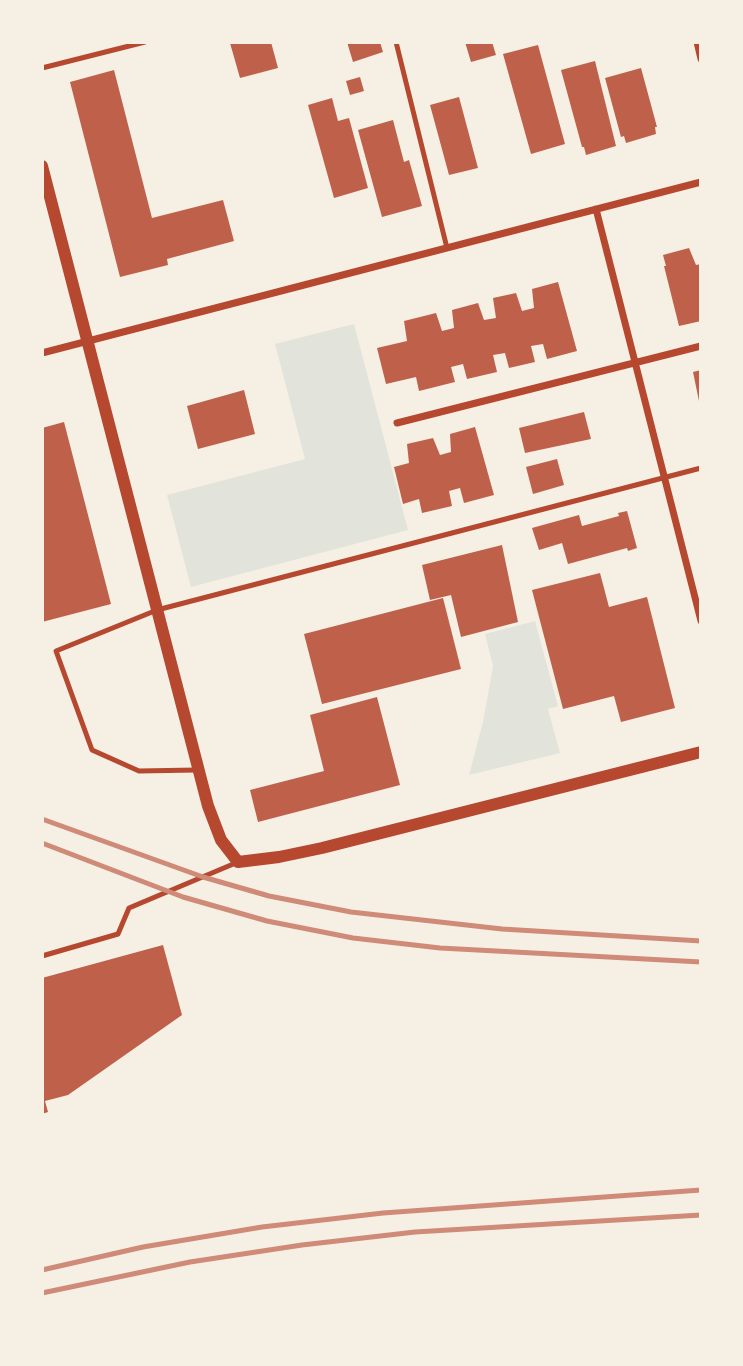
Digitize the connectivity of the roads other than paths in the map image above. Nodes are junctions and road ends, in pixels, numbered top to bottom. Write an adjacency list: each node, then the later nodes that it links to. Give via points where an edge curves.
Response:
1 (145, 42): 5 (lane)
2 (396, 42): 9 (lane)
3 (696, 42): 4 (street)
4 (701, 60)
5 (42, 68)
6 (42, 166): 10 (street)
7 (701, 182): 8 (street)
8 (596, 209): 9 (street); 13 (street)
9 (447, 248): 10 (street)
10 (88, 341): 12 (street); 18 (street)
11 (701, 346): 13 (street)
12 (42, 353)
13 (634, 363): 14 (street); 16 (street)
14 (397, 423)
15 (701, 468): 16 (lane)
16 (664, 477): 17 (street); 18 (lane)
17 (698, 595): 19 (street)
18 (157, 610): 21 (street); 21 (lane, via 56,651 92,750 139,771)
19 (701, 621)
20 (701, 752): 22 (street, via 322,848)
21 (198, 770): 22 (street, via 214,825)
22 (238, 862): 23 (lane, via 129,908 118,934)
23 (42, 956)

